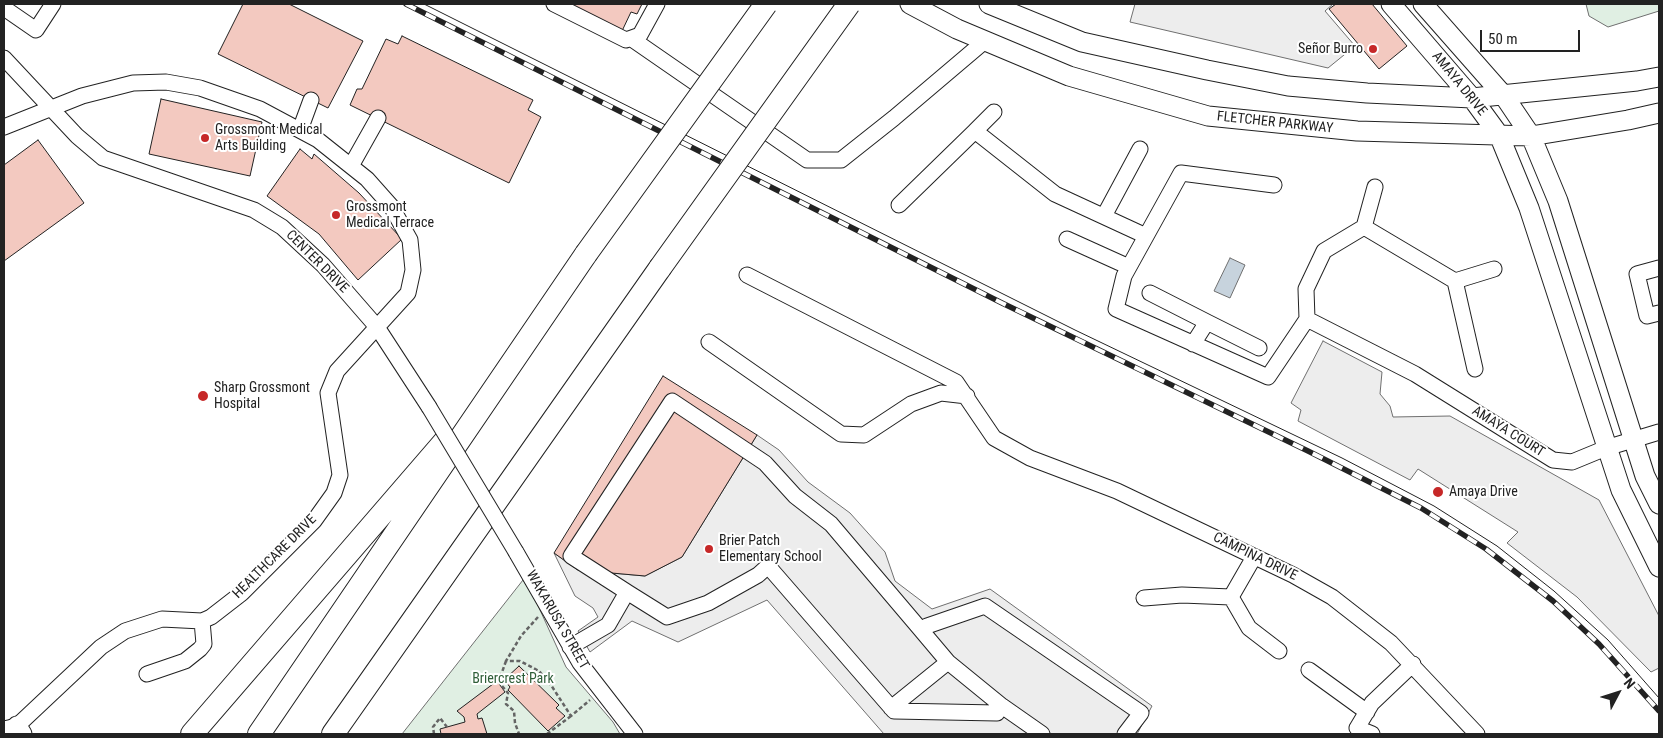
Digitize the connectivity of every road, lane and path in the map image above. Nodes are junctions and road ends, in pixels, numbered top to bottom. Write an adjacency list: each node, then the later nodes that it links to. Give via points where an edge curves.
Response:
1 (53, 4): 10 (street, via 36,30)
2 (554, 4): 11 (street, via 626,40)
3 (657, 4): 11 (street, via 640,35)
4 (766, 4): 49 (highway, bridge, via 586,254)
5 (849, 4): 62 (highway, bridge)
6 (910, 4): 12 (main road, FLETCHER PARKWAY)
7 (989, 4): 16 (main road, via 1082,42 1281,85)
8 (1391, 4): 16 (main road, AMAYA DRIVE)
9 (1423, 4): 15 (main road, AMAYA DRIVE)
10 (4, 8)
11 (632, 39): 12 (street, via 807,160 841,160)
12 (986, 40): 25 (main road, FLETCHER PARKWAY, via 1069,76 1208,116 1356,132)
13 (4, 58): 18 (street, CENTER DRIVE)
14 (1659, 77): 15 (main road)
15 (1504, 96): 16 (main road); 26 (main road, AMAYA DRIVE)
16 (1472, 98): 25 (main road, AMAYA DRIVE)
17 (311, 100): 23 (street)
18 (50, 107): 22 (street, HEALTHCARE DRIVE); 23 (street, HEALTHCARE DRIVE, via 134,83 166,82 200,88 260,109); 45 (street, CENTER DRIVE, via 103,158 254,210 282,227 323,265)
19 (994, 112): 24 (street)
20 (1659, 113): 26 (main road, FLETCHER PARKWAY)
21 (377, 118): 28 (street, via 372,145 360,152)
22 (4, 128)
23 (300, 130): 28 (street, HEALTHCARE DRIVE)
24 (975, 130): 31 (street); 32 (street, via 1055,194)
25 (1499, 135): 26 (main road, FLETCHER PARKWAY); 54 (main road, AMAYA DRIVE, via 1529,208)
26 (1531, 136): 53 (main road, AMAYA DRIVE, via 1558,201)
27 (1140, 150): 32 (street)
28 (351, 166): 45 (street, HEALTHCARE DRIVE, via 391,206 410,240 413,270 408,293)
29 (1274, 185): 34 (street, via 1181,173)
30 (1376, 187): 33 (street)
31 (899, 205)
32 (1104, 216): 34 (street)
33 (1364, 228): 40 (street); 43 (street, via 1324,251 1306,290)
34 (1146, 236): 36 (street)
35 (1067, 239): 36 (street)
36 (1129, 267): 47 (street, via 1116,309)
37 (1659, 268): 42 (street, via 1637,274 1647,316)
38 (1494, 269): 40 (street)
39 (747, 275): 51 (street, via 956,382)
40 (1455, 282): 50 (street)
41 (1150, 293): 44 (street)
42 (1659, 313)
43 (1307, 319): 47 (street, via 1268,377); 54 (street, AMAYA COURT, via 1415,374 1553,460 1572,462)
44 (1207, 322): 47 (street); 48 (street)
45 (377, 327): 56 (street, CENTER DRIVE, bridge); 64 (street, HEALTHCARE DRIVE, via 337,371 328,394 340,475 334,492 314,521 242,593)
46 (709, 342): 51 (street, via 841,434 864,435 911,404 941,393)
47 (1193, 344)
48 (1259, 348)
49 (508, 369): 80 (highway); 81 (highway)
50 (1475, 369)
51 (967, 396): 57 (street, CAMPINA DRIVE, via 994,438 1030,458 1117,491)
52 (1659, 432): 53 (street, AMAYA COURT)
53 (1634, 441): 54 (street, AMAYA COURT); 55 (main road, AMAYA DRIVE, via 1645,476)
54 (1606, 448): 58 (main road, AMAYA DRIVE, via 1620,490)
55 (1659, 504)
56 (516, 552): 63 (street, WAKARUSA STREET)
57 (1254, 557): 60 (street); 70 (street, CAMPINA DRIVE, via 1332,597 1370,625)
58 (1659, 567)
59 (626, 592): 65 (street, via 571,556 672,401 765,463 795,496 831,524); 66 (street, via 608,625); 75 (street, via 667,617 708,603 768,566)
60 (1231, 597): 61 (street, via 1182,595); 67 (street, via 1250,628)
61 (1144, 598)
62 (426, 604): 82 (highway); 83 (highway)
63 (549, 607): 66 (street, WAKARUSA STREET); 68 (path, via 521,636)
64 (202, 621): 72 (street, via 204,644 200,649 185,661); 79 (street, via 162,619 125,632 101,647)
65 (921, 630): 69 (street); 89 (street, via 985,606 1141,713)
66 (570, 647): 73 (street, WAKARUSA STREET)
67 (1279, 651)
68 (506, 661): 77 (path, via 520,661 539,671 552,684); 85 (path, via 501,675 502,686 508,693 506,704 514,711)
69 (948, 662): 74 (street); 75 (street)
70 (1413, 664): 76 (street); 91 (street, CAMPINA DRIVE)
71 (1309, 670): 76 (street)
72 (147, 674)
73 (601, 690): 77 (path); 87 (street, WAKARUSA STREET)
74 (1002, 706): 75 (street, via 997,713 894,711); 88 (street)
75 (891, 708)
76 (1366, 712): 90 (street, via 1358,728)
77 (571, 716): 86 (path)
78 (447, 727): 84 (path, via 440,718 433,727)
79 (14, 730)
80 (192, 734)
81 (259, 734)
82 (333, 734)
83 (353, 734)
84 (434, 734)
85 (519, 734)
86 (547, 734)
87 (635, 734)
88 (1042, 734)
89 (1125, 734)
90 (1372, 734)
91 (1477, 734)

